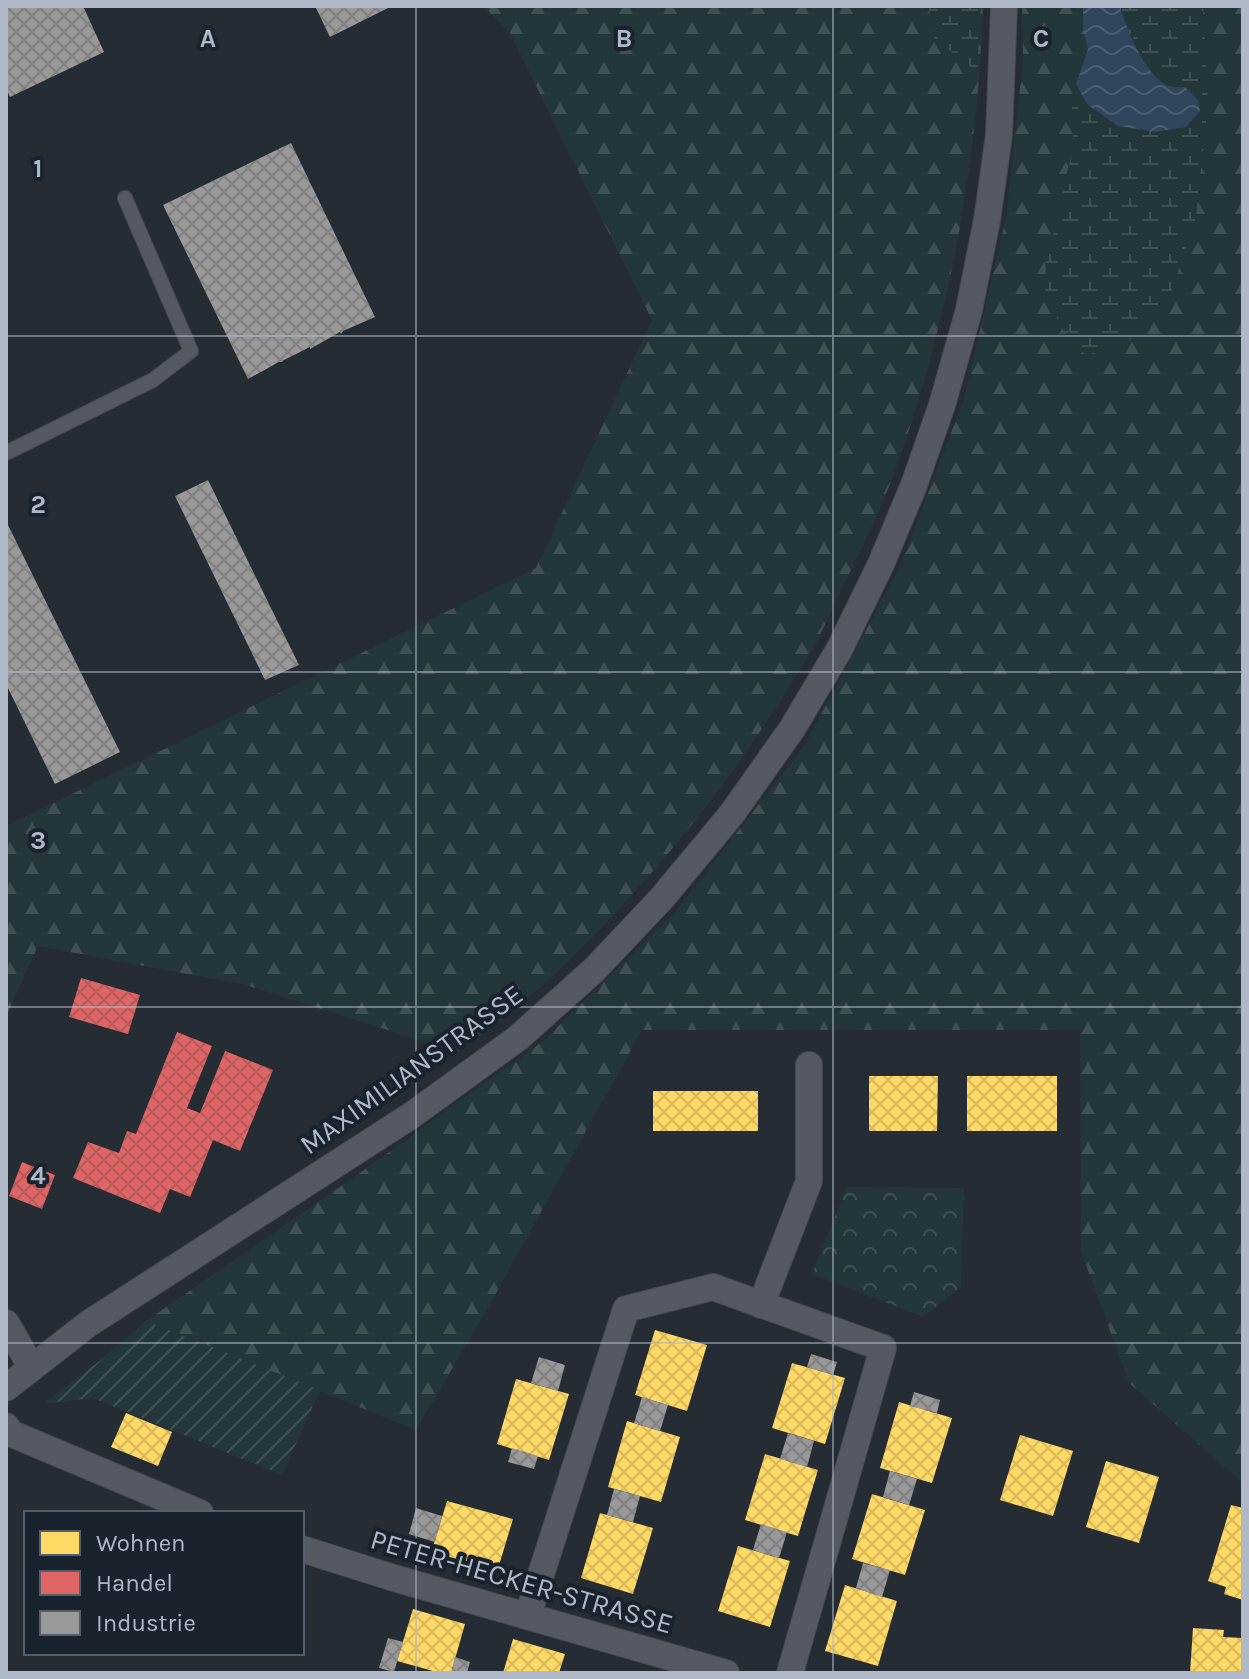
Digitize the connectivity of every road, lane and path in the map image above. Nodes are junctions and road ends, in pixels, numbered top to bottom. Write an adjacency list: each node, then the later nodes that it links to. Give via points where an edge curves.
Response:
1 (1004, 6): 7 (street, MAXIMILIANSTRASSE, via 999,135 987,220 942,405 881,564 839,650 731,815 594,970 518,1038 412,1115 88,1324)
2 (125, 198): 3 (lane, via 191,351 153,380)
3 (6, 453)
4 (809, 1065): 5 (street, via 809,1181)
5 (761, 1305): 12 (street, via 713,1287 626,1309); 14 (street, via 883,1348)
6 (6, 1323): 7 (street)
7 (32, 1368): 8 (street, MAXIMILIANSTRASSE)
8 (6, 1388)
9 (6, 1426): 10 (street, via 10,1433)
10 (195, 1511)
11 (304, 1550): 12 (street, PETER-HECKER-STRASSE)
12 (528, 1615): 13 (street, PETER-HECKER-STRASSE)
13 (726, 1673)
14 (790, 1673)

